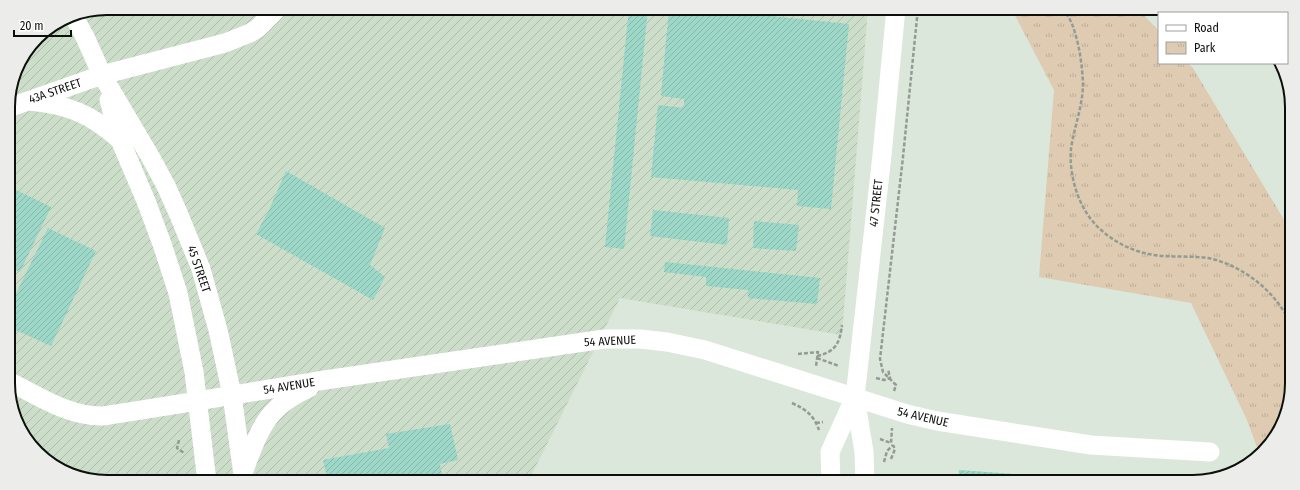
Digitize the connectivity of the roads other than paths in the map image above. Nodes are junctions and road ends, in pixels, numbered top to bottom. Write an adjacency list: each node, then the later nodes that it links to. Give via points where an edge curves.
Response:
1 (271, 15): 4 (street, via 250,33 225,43)
2 (895, 15): 11 (street, 47 STREET)
3 (76, 21): 4 (street)
4 (102, 75): 5 (street, 43A STREET); 7 (street); 10 (street, 45 STREET, via 151,158 179,215 201,269)
5 (27, 101): 6 (street, 43A STREET); 7 (street, via 52,103 73,109 93,118)
6 (15, 105)
7 (120, 140): 12 (street, via 146,201 178,293)
8 (327, 380): 10 (street, 54 AVENUE); 11 (street, 54 AVENUE, via 604,340 640,339 705,350); 16 (street, via 295,394 268,418 259,433)
9 (15, 384): 12 (street, 54 AVENUE, via 79,414 93,416)
10 (232, 395): 12 (street, 54 AVENUE); 15 (street, 45 STREET)
11 (855, 397): 13 (street, 54 AVENUE, via 945,423 1091,445); 17 (street, 47 STREET, via 830,452); 18 (street, 47 STREET, via 864,452)
12 (198, 402): 14 (street)
13 (1210, 452)
14 (206, 475)
15 (244, 475)
16 (245, 475)
17 (831, 475)
18 (865, 475)

